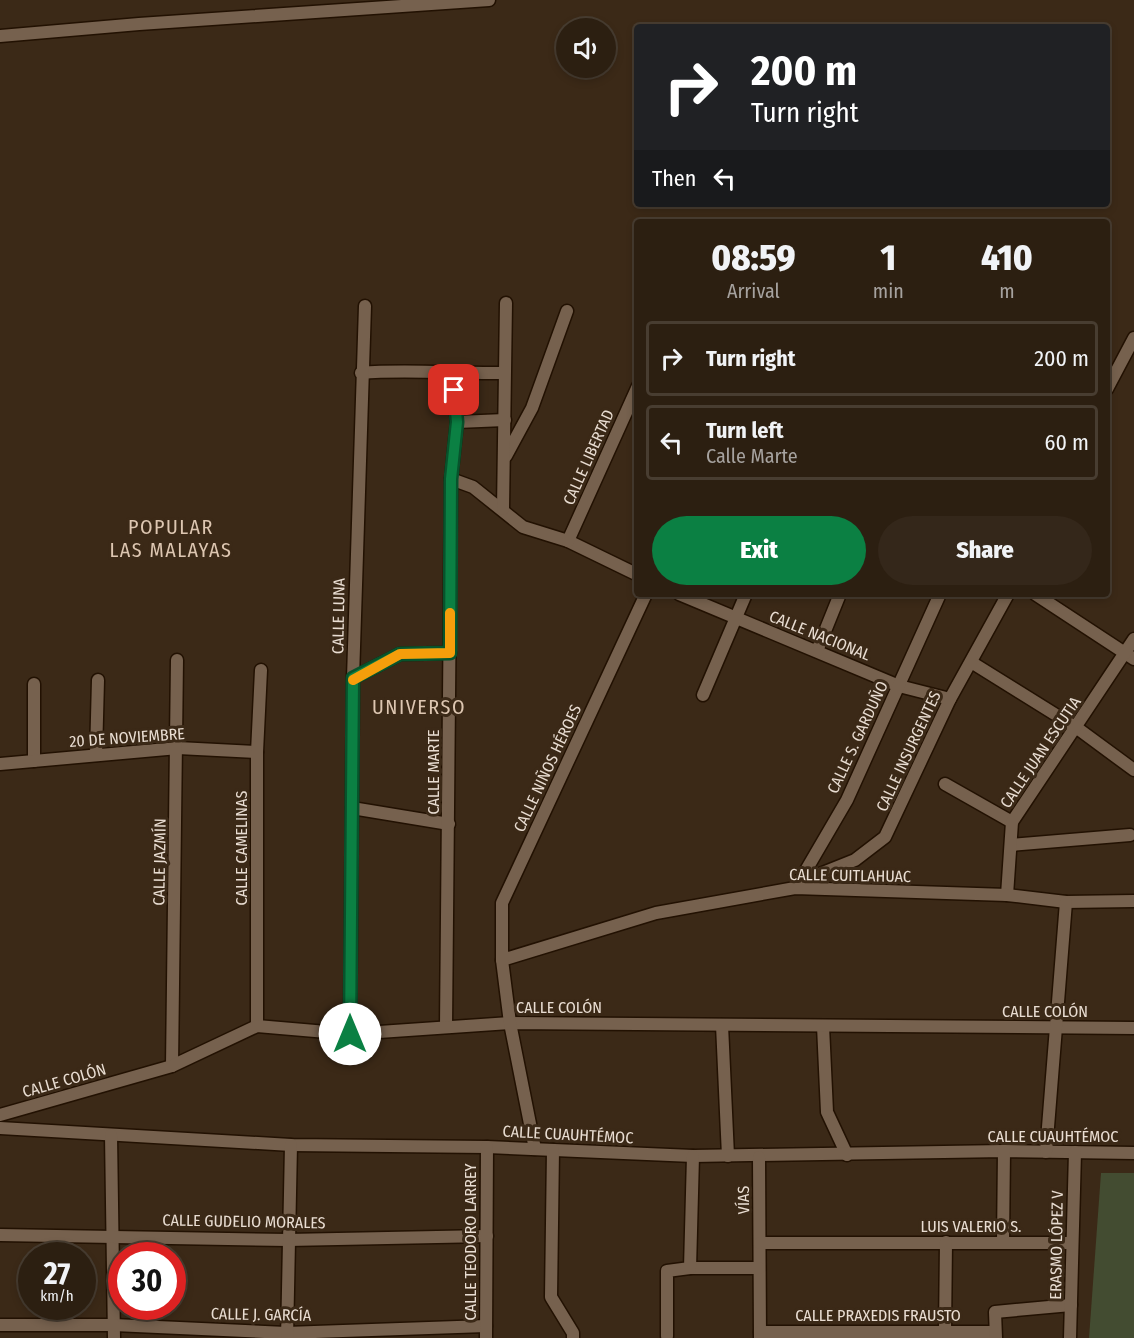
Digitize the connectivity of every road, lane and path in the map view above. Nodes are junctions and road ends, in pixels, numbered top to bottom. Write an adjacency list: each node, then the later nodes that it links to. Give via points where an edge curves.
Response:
1 (489, 0): 2 (street)
2 (0, 36)
3 (506, 303): 8 (street)
4 (364, 306): 7 (street, CALLE LUNA)
5 (567, 311): 14 (street, via 532,408)
6 (1134, 338): 10 (street)
7 (361, 373): 9 (street, via 403,370); 34 (street, CALLE LUNA)
8 (504, 373): 9 (street); 12 (street)
9 (452, 374): 13 (street, CALLE MARTE)
10 (1110, 383)
11 (634, 395): 17 (street, CALLE LIBERTAD)
12 (505, 420): 13 (street); 14 (street)
13 (457, 422): 15 (street, CALLE MARTE)
14 (504, 459): 16 (street)
15 (451, 479): 16 (street, via 473,487); 29 (street, CALLE MARTE)
16 (503, 509): 17 (street, via 523,527)
17 (568, 541): 18 (street)
18 (634, 573)
19 (645, 597): 57 (street, CALLE NIÑOS HÉROES, via 502,903)
20 (686, 597): 26 (street, CALLE NACIONAL)
21 (745, 597): 26 (street)
22 (839, 597): 28 (street)
23 (939, 597): 37 (street, CALLE S. GARDUÑO)
24 (1006, 597): 32 (street, CALLE INSURGENTES)
25 (1040, 597): 30 (street)
26 (735, 619): 28 (street, CALLE NACIONAL); 38 (street)
27 (1134, 639): 30 (street, CALLE JUAN ESCUTIA)
28 (817, 651): 37 (street, CALLE NACIONAL)
29 (450, 653): 34 (street, via 400,654); 50 (street, CALLE MARTE)
30 (1130, 656): 40 (street, CALLE JUAN ESCUTIA)
31 (177, 660): 41 (street, CALLE JAZMÍN)
32 (971, 662): 39 (street, CALLE INSURGENTES); 40 (street)
33 (261, 670): 42 (street, CALLE CAMELINAS)
34 (353, 678): 48 (street, CALLE LUNA)
35 (98, 680): 43 (street)
36 (34, 684): 44 (street)
37 (898, 686): 39 (street, CALLE NACIONAL); 53 (street, CALLE S. GARDUÑO, via 847,800)
38 (703, 695)
39 (950, 699): 53 (street, CALLE INSURGENTES, via 885,837 855,860)
40 (1077, 728): 46 (street); 49 (street, CALLE JUAN ESCUTIA)
41 (178, 748): 42 (street, 20 DE NOVIEMBRE); 43 (street, 20 DE NOVIEMBRE); 66 (street, CALLE JAZMÍN)
42 (258, 752): 60 (street, CALLE CAMELINAS)
43 (96, 755): 44 (street, 20 DE NOVIEMBRE)
44 (34, 761): 45 (street, 20 DE NOVIEMBRE)
45 (0, 764)
46 (1134, 770)
47 (945, 784): 49 (street)
48 (352, 808): 50 (street); 65 (street, CALLE LUNA)
49 (1012, 822): 52 (street, CALLE JUAN ESCUTIA)
50 (449, 825): 63 (street, CALLE MARTE)
51 (1130, 836): 52 (street)
52 (1011, 845): 54 (street, CALLE JUAN ESCUTIA)
53 (797, 885): 54 (street, CALLE CUITLAHUAC); 57 (street, CALLE CUITLAHUAC, via 656,913)
54 (1007, 895): 56 (street, CALLE CUITLAHUAC)
55 (1134, 901): 56 (street, CALLE CUITLAHUAC)
56 (1065, 902): 62 (street)
57 (502, 960): 58 (street, CALLE NIÑOS HÉROES)
58 (510, 1023): 59 (street, CALLE COLÓN); 63 (street, CALLE COLÓN); 72 (street, CALLE NIÑOS HÉROES)
59 (722, 1024): 61 (street, CALLE COLÓN); 80 (street)
60 (257, 1026): 65 (street, CALLE COLÓN); 66 (street, CALLE COLÓN)
61 (823, 1026): 62 (street, CALLE COLÓN); 78 (street, via 827,1112)
62 (1054, 1027): 64 (street, CALLE COLÓN); 75 (street)
63 (446, 1028): 65 (street, CALLE COLÓN)
64 (1134, 1028)
65 (350, 1034)
66 (172, 1066): 67 (street, CALLE COLÓN)
67 (0, 1116)
68 (0, 1128): 69 (street, CALLE CUAUHTÉMOC)
69 (111, 1135): 70 (street, CALLE CUAUHTÉMOC); 83 (street)
70 (291, 1145): 71 (street, CALLE CUAUHTÉMOC); 85 (street)
71 (487, 1146): 72 (street, CALLE CUAUHTÉMOC); 84 (street, CALLE TEODORO LARREY)
72 (535, 1149): 73 (street, CALLE CUAUHTÉMOC)
73 (553, 1150): 79 (street, CALLE CUAUHTÉMOC); 102 (street, via 551,1296)
74 (1004, 1151): 75 (street, CALLE CUAUHTÉMOC); 78 (street, CALLE CUAUHTÉMOC); 87 (street)
75 (1046, 1152): 76 (street, CALLE CUAUHTÉMOC)
76 (1074, 1152): 77 (street, CALLE CUAUHTÉMOC); 89 (street, ERASMO LÓPEZ V)
77 (1134, 1153)
78 (847, 1155): 81 (street, CALLE CUAUHTÉMOC)
79 (693, 1156): 80 (street, CALLE CUAUHTÉMOC); 90 (street)
80 (728, 1156): 81 (street, CALLE CUAUHTÉMOC)
81 (759, 1157): 88 (street, VÍAS)
82 (0, 1235): 83 (street, CALLE GUDELIO MORALES)
83 (113, 1236): 85 (street, CALLE GUDELIO MORALES); 95 (street)
84 (487, 1236): 85 (street, CALLE GUDELIO MORALES); 96 (street, CALLE TEODORO LARREY)
85 (288, 1240): 100 (street)
86 (946, 1242): 87 (street, LUIS VALERIO S.); 88 (street, LUIS VALERIO S.); 94 (street)
87 (1003, 1242): 89 (street, LUIS VALERIO S.)
88 (760, 1243): 91 (street, VÍAS)
89 (1072, 1243): 92 (street, ERASMO LÓPEZ V)
90 (690, 1268): 91 (street); 101 (street, via 667,1271)
91 (759, 1268): 97 (street, VÍAS)
92 (1071, 1305): 99 (street, via 995,1312); 103 (street, ERASMO LÓPEZ V)
93 (0, 1325): 95 (street, CALLE J. GARCÍA)
94 (945, 1331): 98 (street, CALLE PRAXEDIS FRAUSTO); 99 (street, CALLE PRAXEDIS FRAUSTO)
95 (114, 1332): 100 (street, CALLE J. GARCÍA)
96 (486, 1332): 100 (street, CALLE J. GARCÍA)
97 (760, 1335): 98 (street, CALLE PRAXEDIS FRAUSTO)
98 (900, 1335)
99 (996, 1335)
100 (286, 1336)
101 (667, 1336)
102 (573, 1338)
103 (1070, 1338)

